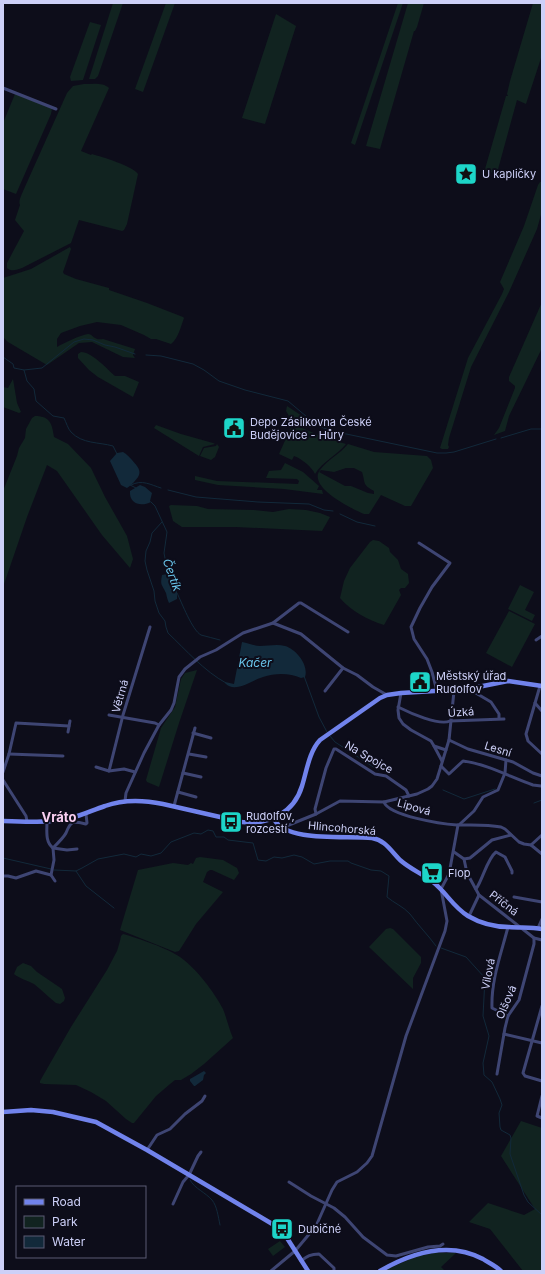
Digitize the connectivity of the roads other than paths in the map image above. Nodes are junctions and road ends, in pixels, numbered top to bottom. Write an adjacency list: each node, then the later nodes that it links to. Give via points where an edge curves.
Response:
1 (3, 88): 2 (street)
2 (56, 109)
3 (419, 543): 14 (street, via 450,563 432,587 412,626 414,639 427,659)
4 (274, 623): 6 (street, via 296,604 301,603); 9 (street, via 301,634); 26 (street, via 243,633 216,650 197,658 179,677 174,703)
5 (150, 626): 21 (street, Větrná)
6 (348, 632)
7 (542, 636): 8 (street)
8 (536, 640)
9 (343, 668): 13 (street); 16 (street)
10 (541, 686): 11 (street, via 512,681); 17 (street)
11 (468, 689): 12 (street); 22 (street, via 491,702 500,714)
12 (454, 690): 14 (street); 25 (street)
13 (325, 691)
14 (437, 691): 15 (street)
15 (401, 693): 16 (street); 18 (street)
16 (387, 695): 63 (street, via 373,702 316,744 297,798 286,811)
17 (535, 703): 19 (street); 37 (street, via 526,734 528,741)
18 (398, 707): 25 (street, Úzká, via 437,721); 33 (street, via 399,718 403,724 431,741)
19 (542, 711)
20 (109, 716): 21 (street)
21 (123, 718): 26 (street); 44 (street, Větrná)
22 (499, 718): 23 (street, Úzká); 25 (street, Úzká)
23 (504, 719)
24 (70, 721): 27 (street)
25 (450, 721): 32 (street)
26 (159, 725): 46 (street)
27 (69, 726): 29 (street); 35 (street, via 16,723)
28 (195, 728): 30 (street)
29 (68, 732)
30 (193, 734): 31 (street); 36 (street)
31 (211, 738)
32 (449, 740): 34 (street); 40 (street, Lesní, via 468,749)
33 (434, 746): 34 (street); 41 (street)
34 (446, 750): 41 (street)
35 (9, 754): 38 (street); 45 (street)
36 (189, 754): 39 (street); 47 (street)
37 (542, 754)
38 (63, 756)
39 (206, 758)
40 (506, 760): 48 (street); 49 (street, Lesní)
41 (442, 761): 42 (street)
42 (441, 766): 48 (street, via 449,774 463,761); 56 (street, via 432,786 424,792)
43 (96, 767): 44 (street)
44 (109, 771): 46 (street, via 121,769)
45 (3, 772)
46 (135, 772): 58 (street, via 126,793)
47 (183, 773): 50 (street); 55 (street)
48 (505, 773): 52 (street); 67 (street, via 498,790 483,796 474,811)
49 (542, 776)
50 (201, 777)
51 (3, 780): 53 (street)
52 (541, 786)
53 (8, 789): 54 (street); 65 (street)
54 (3, 790)
55 (178, 792): 57 (street); 60 (street)
56 (409, 796): 59 (street); 62 (street, Na Spojce, via 406,790 386,776 375,774 334,749 326,768 315,809)
57 (196, 797)
58 (126, 801): 60 (street, via 150,801); 61 (street)
59 (384, 802): 62 (street, Lipová, via 340,801); 67 (street, Lipová, via 387,807 404,815)
60 (174, 806): 63 (street, via 242,822)
61 (86, 814): 66 (street); 73 (street, via 87,823 70,824 65,835)
62 (316, 814): 69 (street, Lipová)
63 (274, 819): 69 (street)
64 (3, 821): 65 (street)
65 (27, 821): 66 (street)
66 (47, 821): 73 (street, via 48,841)
67 (458, 825): 70 (street, Lipová, via 497,826); 75 (street)
68 (262, 827): 69 (street, Hlincohorská)
69 (282, 828): 82 (street, Hlincohorská, via 308,835 379,840 405,864)
70 (511, 835): 72 (street, Lipová, via 524,844); 77 (street, via 492,840)
71 (542, 835): 72 (street)
72 (531, 845): 76 (street, Lipová)
73 (53, 848): 74 (street); 78 (street)
74 (77, 849)
75 (454, 852): 77 (street); 82 (street, via 449,874)
76 (542, 854)
77 (464, 860): 83 (street, Příčná, via 467,873)
78 (52, 871): 80 (street, via 36,871 16,878); 81 (street)
79 (512, 873): 83 (street, via 506,857 496,852)
80 (3, 876)
81 (55, 881)
82 (441, 889): 87 (street, Hlincohorská, via 454,906); 110 (street, via 447,922 445,931 406,1036 372,1156 357,1172 337,1182)
83 (476, 890): 84 (street, Příčná)
84 (479, 895): 87 (street); 90 (street, Příčná)
85 (514, 897): 86 (street)
86 (542, 902)
87 (469, 916): 89 (street, Hlincohorská, via 490,925)
88 (542, 919): 91 (street)
89 (508, 927): 90 (street, Hlincohorská); 95 (street, Vilová, via 494,980 492,1003 492,1008)
90 (521, 927): 91 (street, Hlincohorská); 92 (street)
91 (540, 929)
92 (534, 938): 93 (street); 95 (street, Olšová, via 519,1000)
93 (542, 940)
94 (542, 1006): 97 (street)
95 (508, 1016): 96 (street, Olšová)
96 (504, 1034): 97 (street); 99 (street, Olšová)
97 (532, 1040): 98 (street); 100 (street, via 523,1073)
98 (542, 1043)
99 (497, 1074)
100 (542, 1081)
101 (205, 1096): 105 (street, via 170,1130 157,1135)
102 (542, 1096): 104 (street, via 537,1116)
103 (3, 1112): 105 (street, via 53,1112 82,1118 96,1122)
104 (542, 1118)
105 (147, 1150): 107 (street)
106 (202, 1152): 107 (street)
107 (189, 1175): 109 (street); 112 (street, via 274,1225)
108 (288, 1182): 110 (street)
109 (173, 1204)
110 (326, 1204): 112 (street, via 316,1226); 113 (street, via 345,1217 372,1244 387,1255)
111 (443, 1244): 113 (street)
112 (295, 1251): 114 (street); 116 (street)
113 (396, 1256): 115 (street)
114 (301, 1261): 117 (street); 118 (street, via 313,1254 319,1254)
115 (398, 1262): 119 (street); 120 (street, via 417,1254 438,1250 460,1251 476,1256)
116 (271, 1271)
117 (308, 1271)
118 (334, 1271)
119 (380, 1271)
120 (501, 1271)

